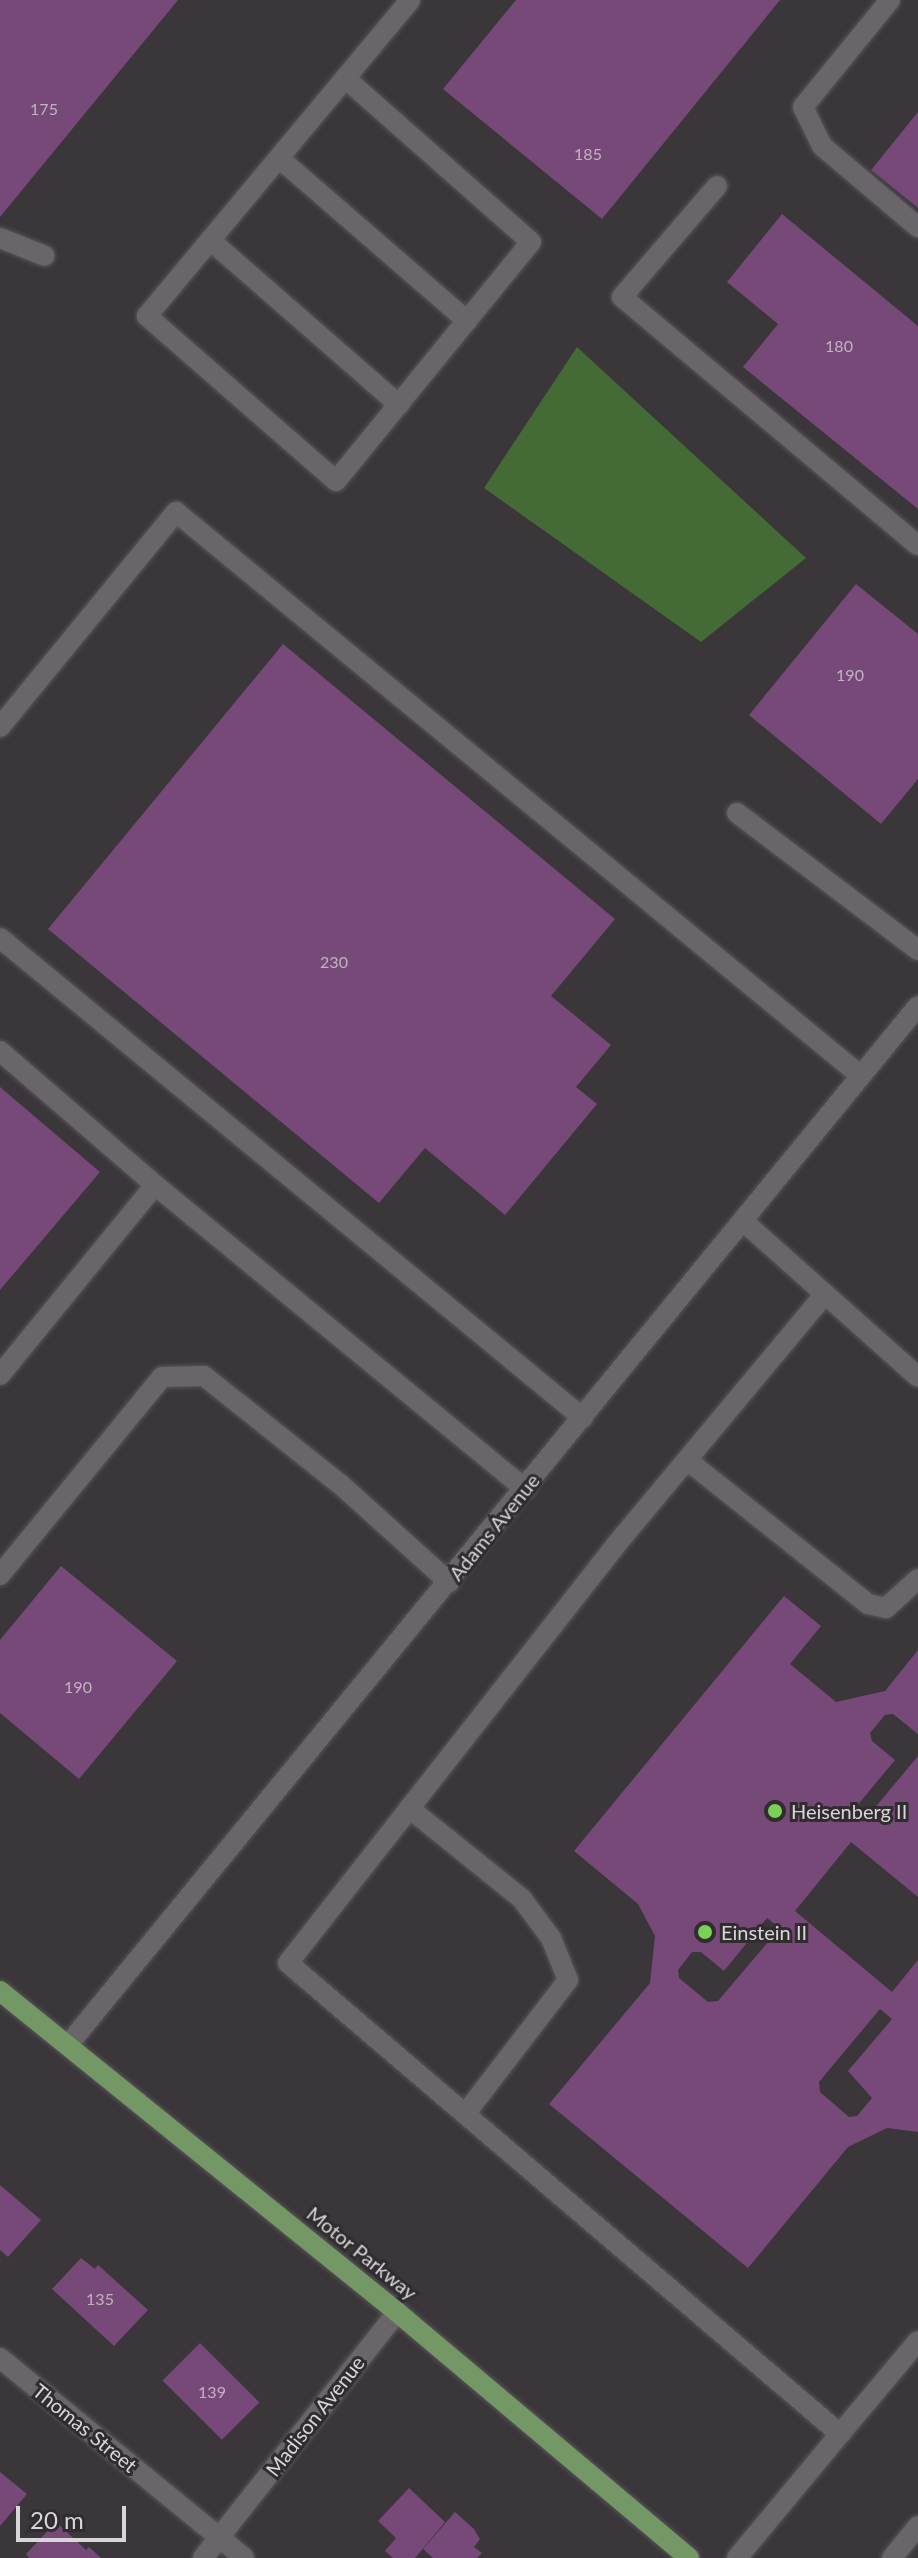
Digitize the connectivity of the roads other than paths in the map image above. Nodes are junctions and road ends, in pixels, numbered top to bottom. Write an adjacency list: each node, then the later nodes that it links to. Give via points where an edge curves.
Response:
1 (410, 0): 3 (street)
2 (890, 0): 6 (street, via 803,107 822,146)
3 (345, 78): 4 (street); 10 (street, via 531,242)
4 (279, 158): 8 (street); 10 (street)
5 (717, 186): 12 (street, via 622,297)
6 (918, 227)
7 (0, 238): 9 (street)
8 (210, 240): 11 (street); 11 (street, via 147,316 182,347 336,481)
9 (45, 256)
10 (467, 321): 11 (street)
11 (399, 405)
12 (918, 545)
13 (0, 727): 19 (street, via 176,512)
14 (737, 813): 16 (street)
15 (0, 938): 25 (street)
16 (918, 950)
17 (918, 1006): 19 (street, Adams Avenue)
18 (0, 1051): 20 (street)
19 (861, 1076): 21 (street, Adams Avenue)
20 (155, 1185): 23 (street); 27 (street)
21 (743, 1221): 22 (street); 25 (street, Adams Avenue)
22 (825, 1294): 24 (street); 26 (street)
23 (0, 1375)
24 (918, 1377)
25 (583, 1418): 27 (street, Adams Avenue)
26 (687, 1460): 29 (street, via 868,1604 886,1608); 31 (street)
27 (525, 1489): 30 (street, Adams Avenue)
28 (0, 1575): 30 (street, via 162,1377 204,1376 346,1489)
29 (918, 1579)
30 (449, 1582): 33 (street, Adams Avenue)
31 (409, 1808): 34 (street, via 522,1899 551,1938 568,1980); 34 (street, via 288,1963)
32 (0, 1991): 33 (main road, Motor Parkway)
33 (68, 2045): 35 (main road, Motor Parkway)
34 (465, 2114): 38 (street)
35 (397, 2312): 40 (street, Madison Avenue); 43 (main road, Motor Parkway)
36 (918, 2341): 38 (street)
37 (0, 2358): 40 (street, Thomas Street)
38 (840, 2434): 44 (street)
39 (918, 2526): 45 (street)
40 (220, 2537): 41 (street, Madison Avenue); 42 (street, Thomas Street)
41 (203, 2558)
42 (244, 2558)
43 (689, 2558)
44 (737, 2558)
45 (892, 2558)

